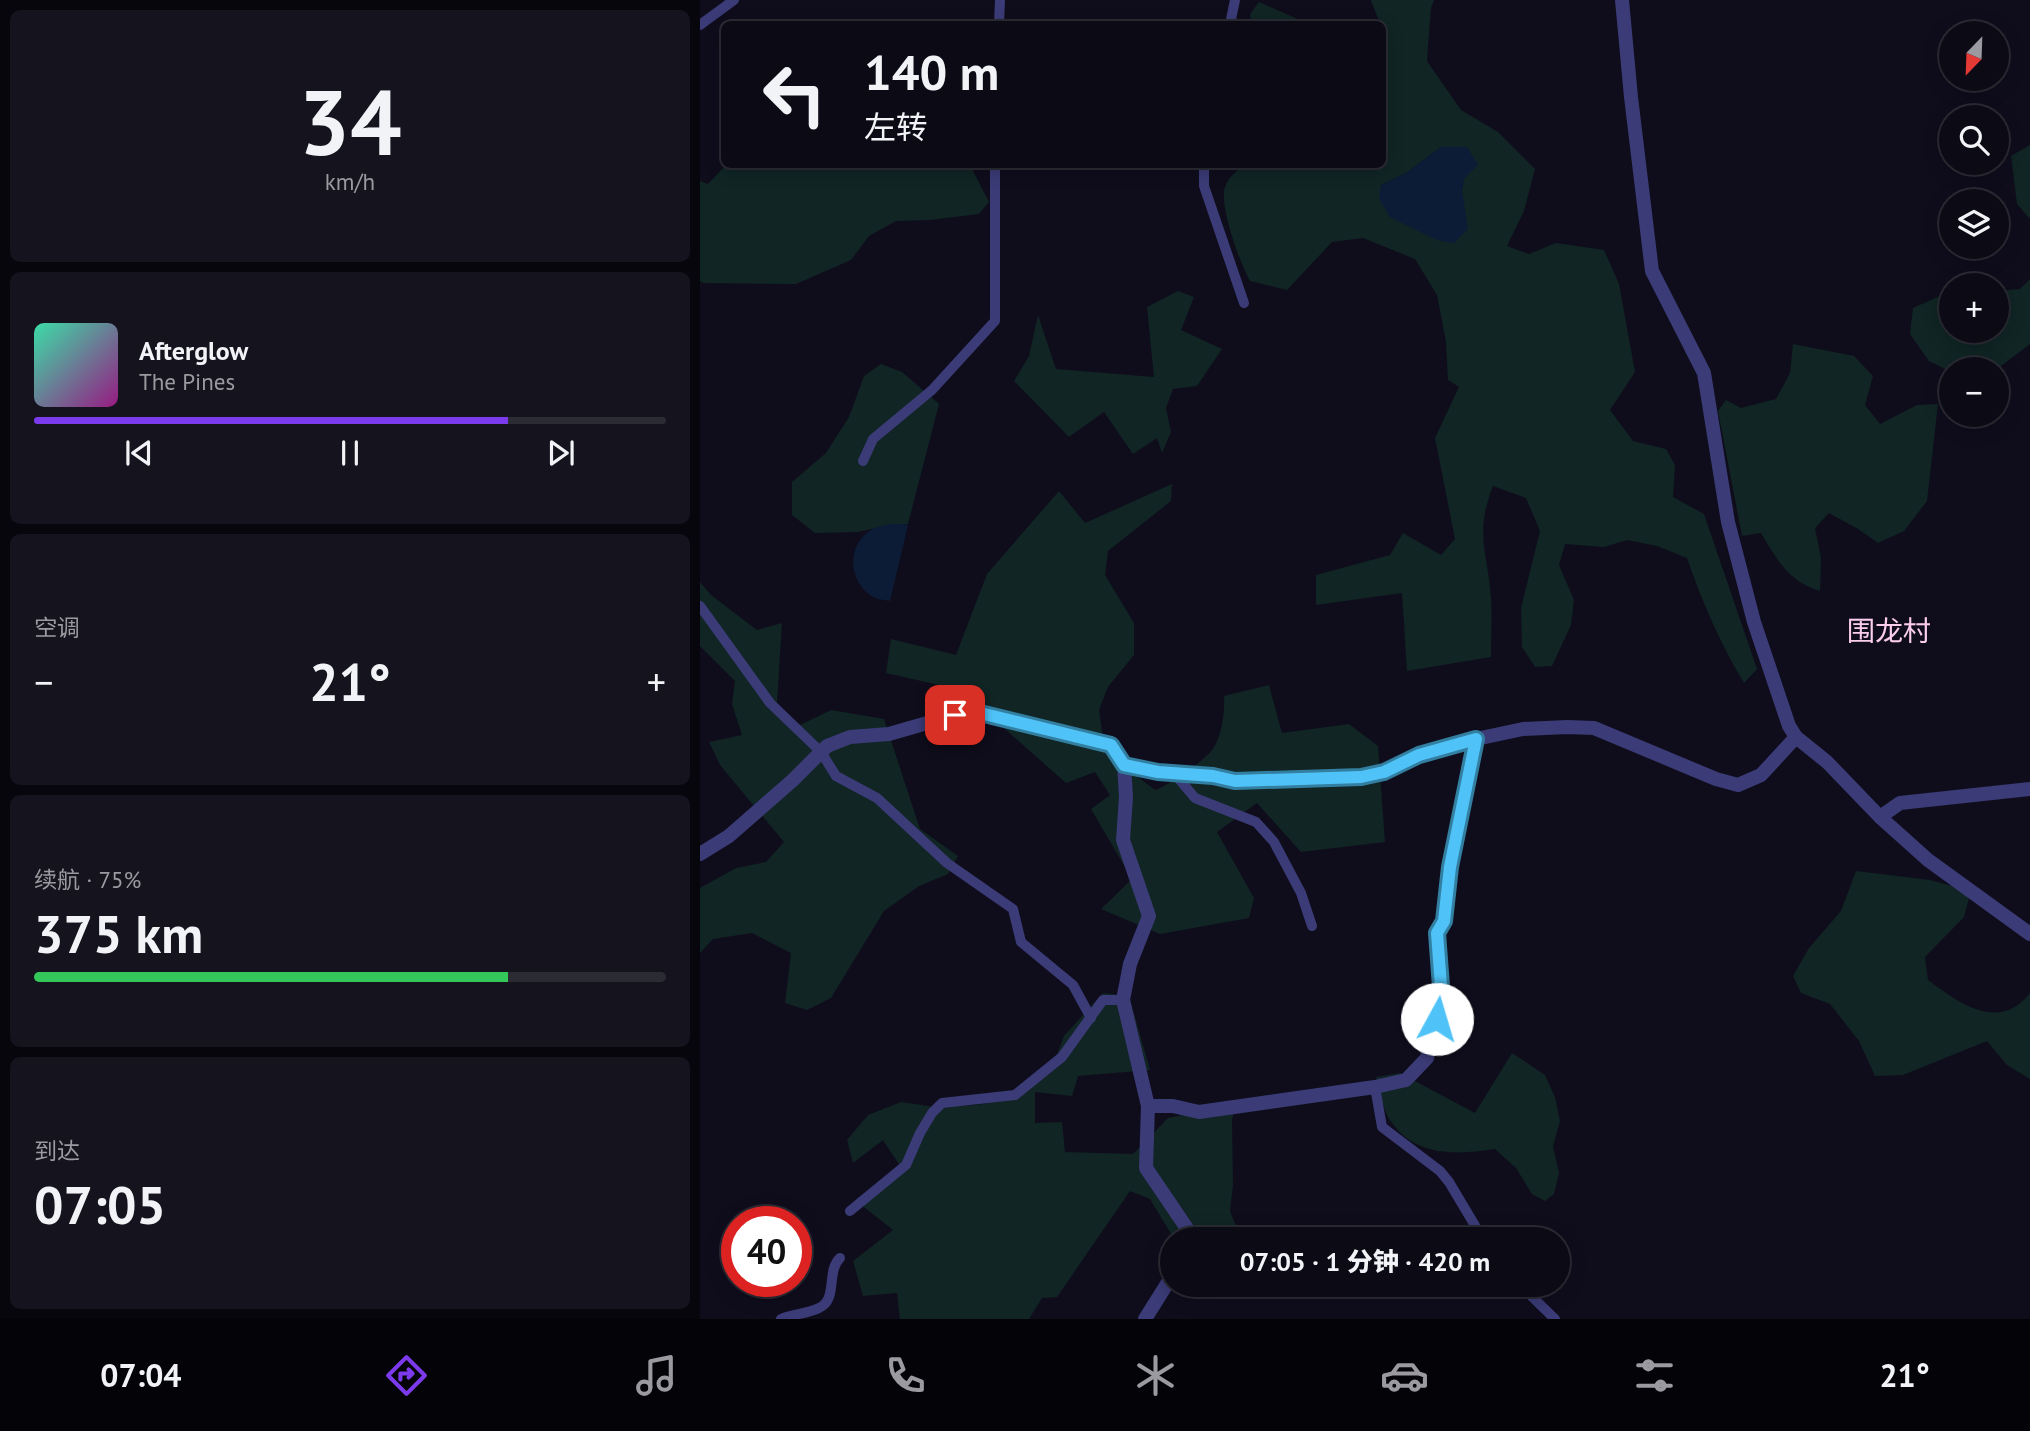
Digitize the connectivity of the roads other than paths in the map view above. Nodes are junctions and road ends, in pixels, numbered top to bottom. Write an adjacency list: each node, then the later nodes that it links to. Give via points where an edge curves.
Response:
1 (734, 0): 7 (street)
2 (1000, 0): 5 (street)
3 (1235, 0): 6 (street)
4 (1622, 0): 13 (street, via 1652,271 1704,373 1728,522 1754,622)
5 (999, 21)
6 (1231, 21)
7 (700, 25)
8 (995, 168): 11 (street, via 995,321 932,390 873,439)
9 (1204, 168): 10 (street, via 1204,186)
10 (1244, 303)
11 (863, 461)
12 (700, 606): 15 (street, via 771,703)
13 (1796, 737): 14 (street, via 1761,775 1738,785 1594,728 1522,729); 19 (street)
14 (1476, 739): 17 (street, via 1361,777 1235,781); 25 (street, via 1444,921 1437,933 1442,1000 1427,1058 1406,1080)
15 (824, 749): 16 (street, via 850,737 889,734 955,715 980,713 1111,745); 20 (street, via 729,836); 24 (street, via 836,776 877,798 947,863 1013,909 1021,942 1073,985)
16 (1124, 765): 17 (street); 23 (street, via 1123,840 1149,916 1130,964)
17 (1174, 773): 21 (street, via 1195,798 1256,822 1274,842)
18 (2030, 789): 19 (street, via 1900,803)
19 (1880, 817): 22 (street, via 1928,860)
20 (700, 854)
21 (1312, 926)
22 (2030, 934)
23 (1123, 1000): 24 (street, via 1103,1000); 26 (street)
24 (1091, 1018): 27 (street, via 1062,1057 1016,1095 942,1103 920,1132 906,1165)
25 (1375, 1087): 26 (street, via 1199,1112); 29 (street, via 1382,1127 1440,1171)
26 (1148, 1106): 28 (street, via 1146,1168)
27 (850, 1211)
28 (1186, 1227)
29 (1476, 1227)
30 (840, 1258): 33 (street, via 834,1264 825,1304)
31 (1160, 1295): 34 (street)
32 (1532, 1297): 35 (street)
33 (781, 1319)
34 (1145, 1319)
35 (1555, 1319)

